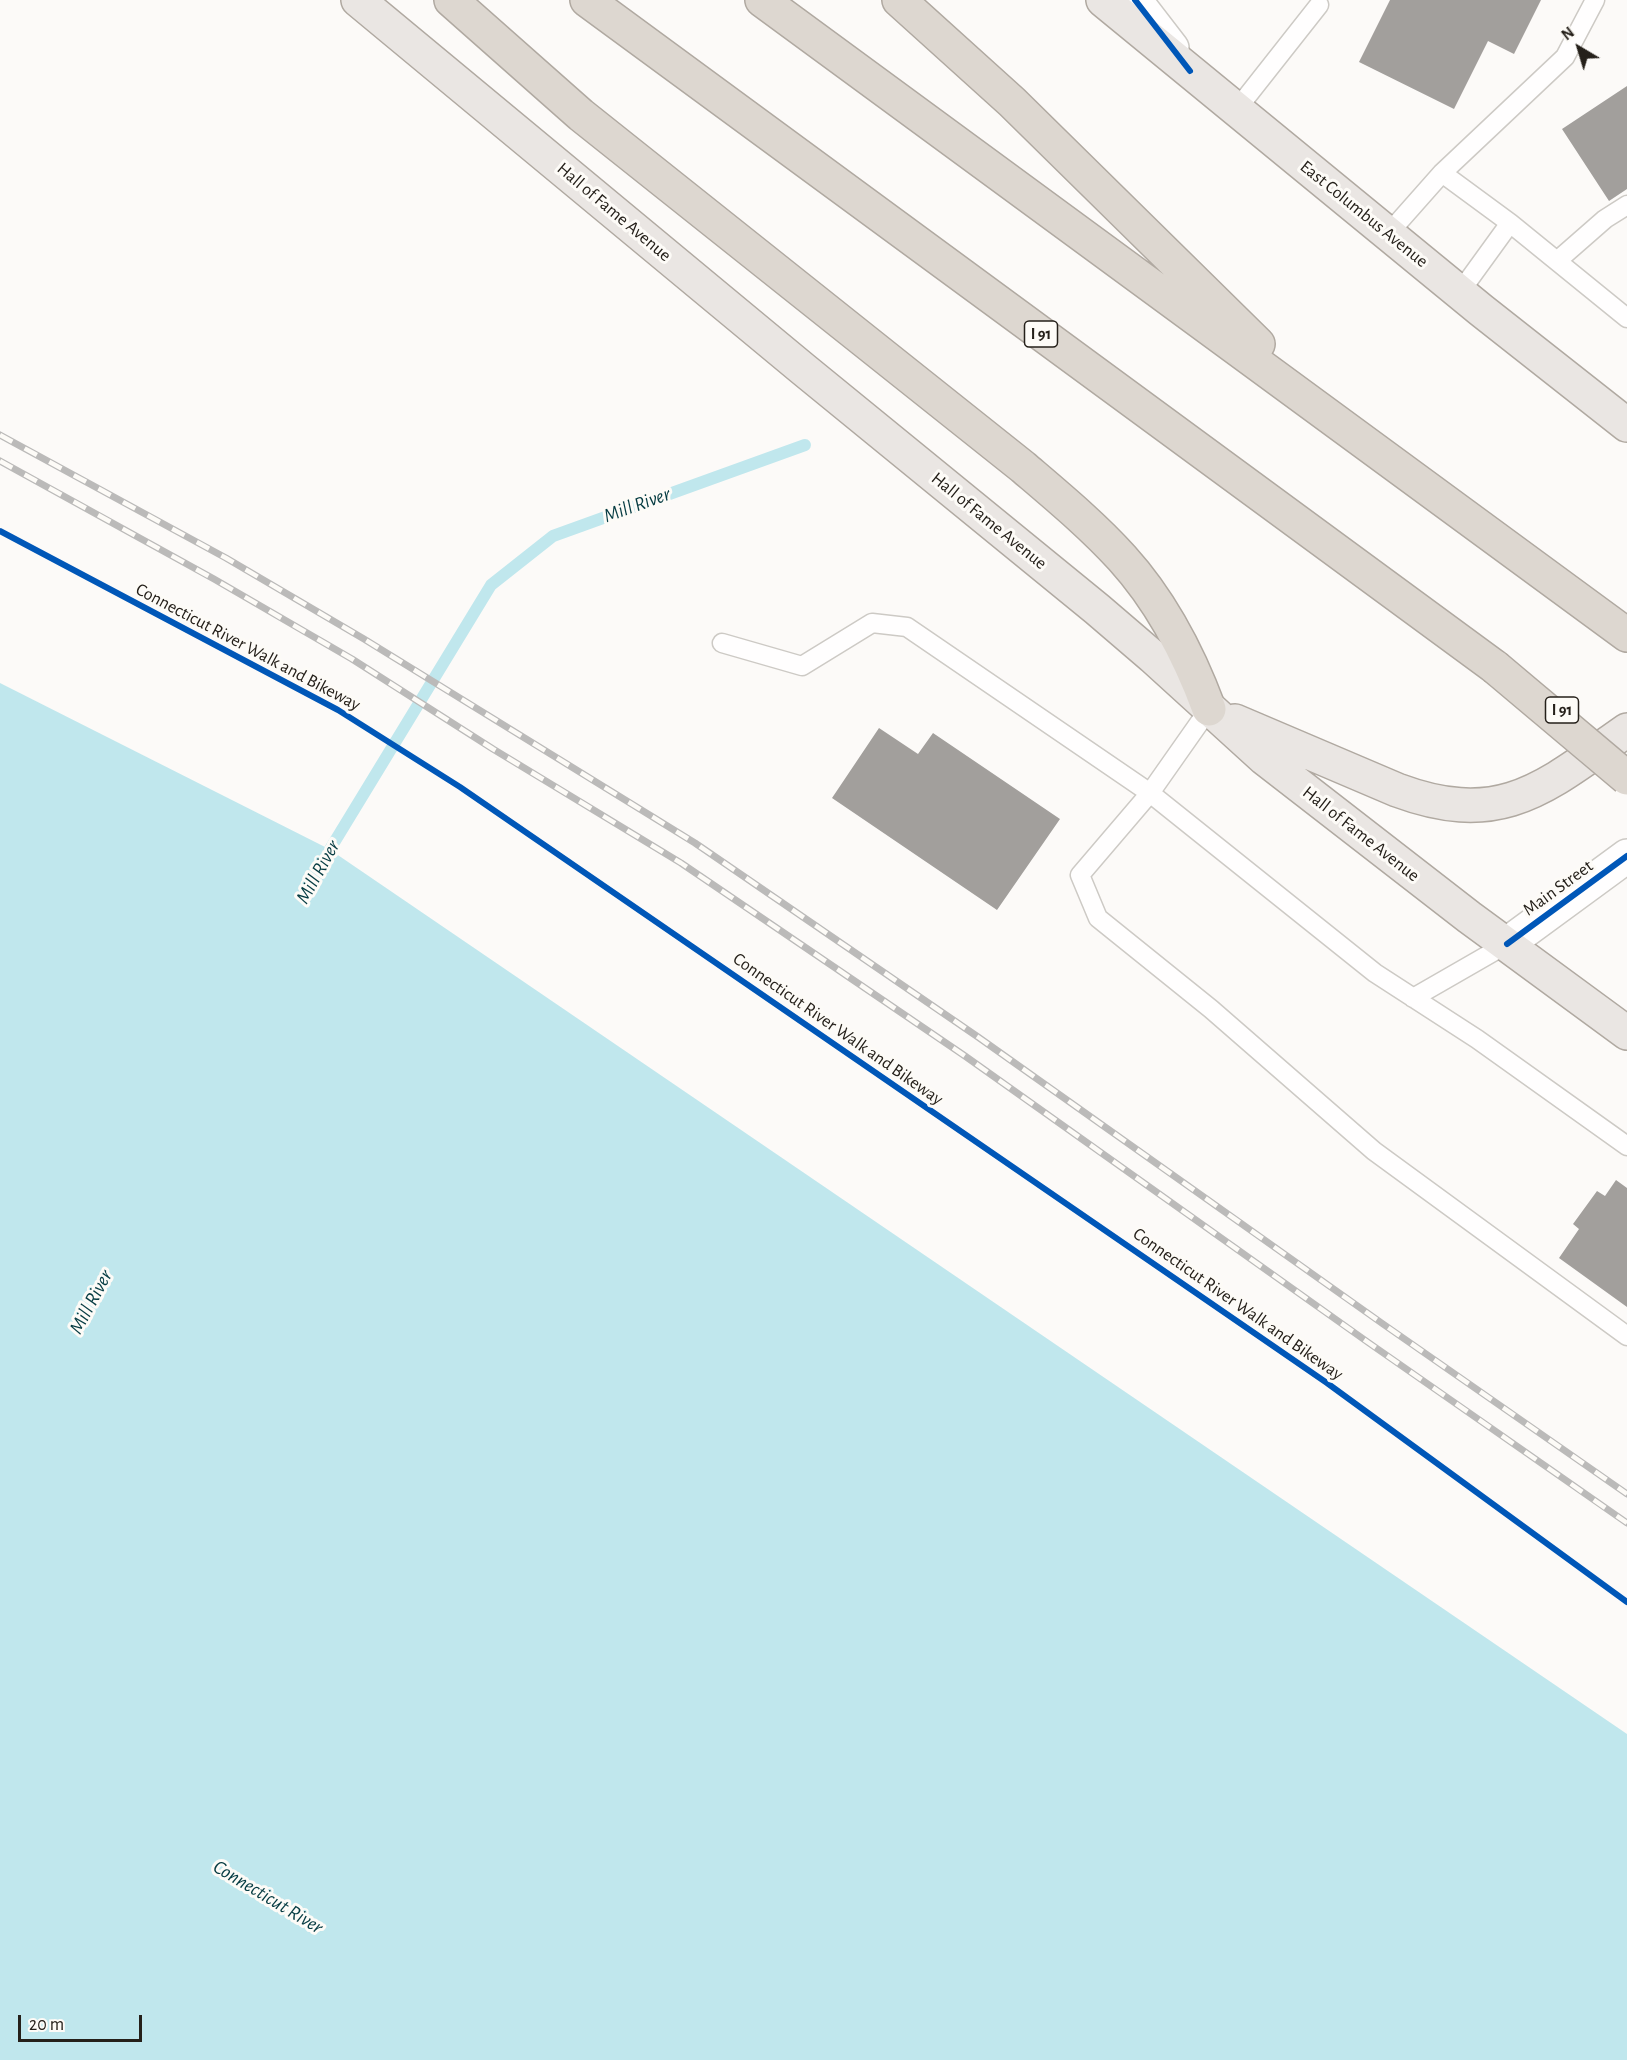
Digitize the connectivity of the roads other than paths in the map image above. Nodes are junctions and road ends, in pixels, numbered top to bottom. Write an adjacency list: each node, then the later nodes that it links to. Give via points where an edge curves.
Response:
1 (358, 0): 24 (main road, Hall of Fame Avenue, via 1096,609)
2 (451, 0): 24 (highway, via 581,115 1023,467 1091,527 1145,586 1186,655)
3 (587, 0): 23 (highway, I 91)
4 (762, 0): 19 (highway)
5 (899, 0): 19 (highway, via 1012,102)
6 (1103, 0): 10 (main road, East Columbus Avenue)
7 (1135, 0): 10 (main road)
8 (1595, 0): 12 (lane, via 1565,57)
9 (1318, 2): 11 (lane)
10 (1190, 70): 11 (main road, East Columbus Avenue)
11 (1237, 109): 15 (main road, East Columbus Avenue)
12 (1442, 173): 14 (lane); 15 (lane)
13 (1627, 205): 16 (lane)
14 (1510, 223): 16 (lane); 17 (lane)
15 (1388, 234): 17 (main road, East Columbus Avenue)
16 (1557, 261): 18 (lane)
17 (1460, 292): 20 (main road, East Columbus Avenue)
18 (1627, 318)
19 (1338, 423): 21 (highway)
20 (1627, 425)
21 (1627, 635)
22 (722, 643): 28 (lane, via 802,666 872,623 908,627)
23 (1495, 667): 26 (highway, I 91, bridge); 27 (highway, bridge)
24 (1209, 709): 25 (main road, via 1398,790 1460,806 1499,803 1540,789); 28 (lane); 30 (main road, Hall of Fame Avenue, via 1319,802)
25 (1627, 730)
26 (1627, 755)
27 (1627, 778)
28 (1150, 793): 31 (lane, via 1375,974); 34 (lane, via 1080,875 1098,918 1211,1009 1374,1151)
29 (1627, 856): 30 (main road, Main Street)
30 (1507, 944): 31 (lane); 32 (main road, Hall of Fame Avenue)
31 (1413, 998): 33 (lane)
32 (1627, 1033)
33 (1627, 1146)
34 (1627, 1336)

